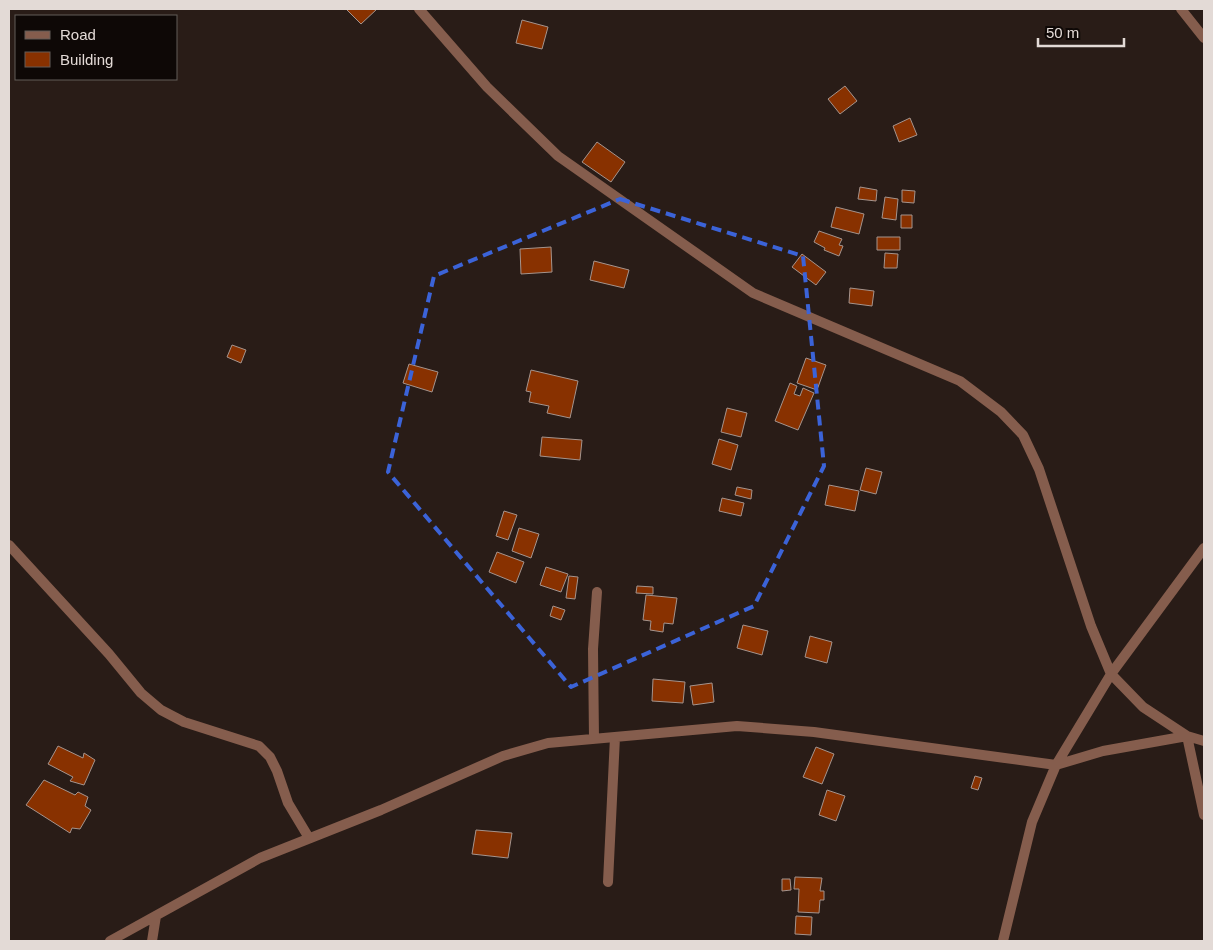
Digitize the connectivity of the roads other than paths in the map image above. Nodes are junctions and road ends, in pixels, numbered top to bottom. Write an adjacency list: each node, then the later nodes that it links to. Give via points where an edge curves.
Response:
1 (419, 9): 7 (street, via 487,87 558,156 753,293 960,381 1001,412 1023,435 1040,469 1091,626)
2 (1181, 9): 3 (street)
3 (1204, 38)
4 (9, 545): 14 (street, via 141,693 161,710 184,722 259,746 277,770 288,803)
5 (1204, 548): 7 (street)
6 (597, 592): 10 (street)
7 (1111, 674): 8 (street, via 1143,707); 12 (street)
8 (1188, 736): 11 (street); 12 (street, via 1103,751); 13 (street)
9 (615, 737): 10 (street); 12 (street, via 737,726 814,732); 15 (street)
10 (594, 738): 14 (street, via 548,743 503,756)
11 (1204, 741)
12 (1056, 764): 19 (street, via 1032,822)
13 (1204, 815)
14 (309, 838): 16 (street, via 260,858)
15 (608, 882)
16 (156, 916): 17 (street); 18 (street)
17 (110, 941)
18 (152, 941)
19 (1003, 941)

